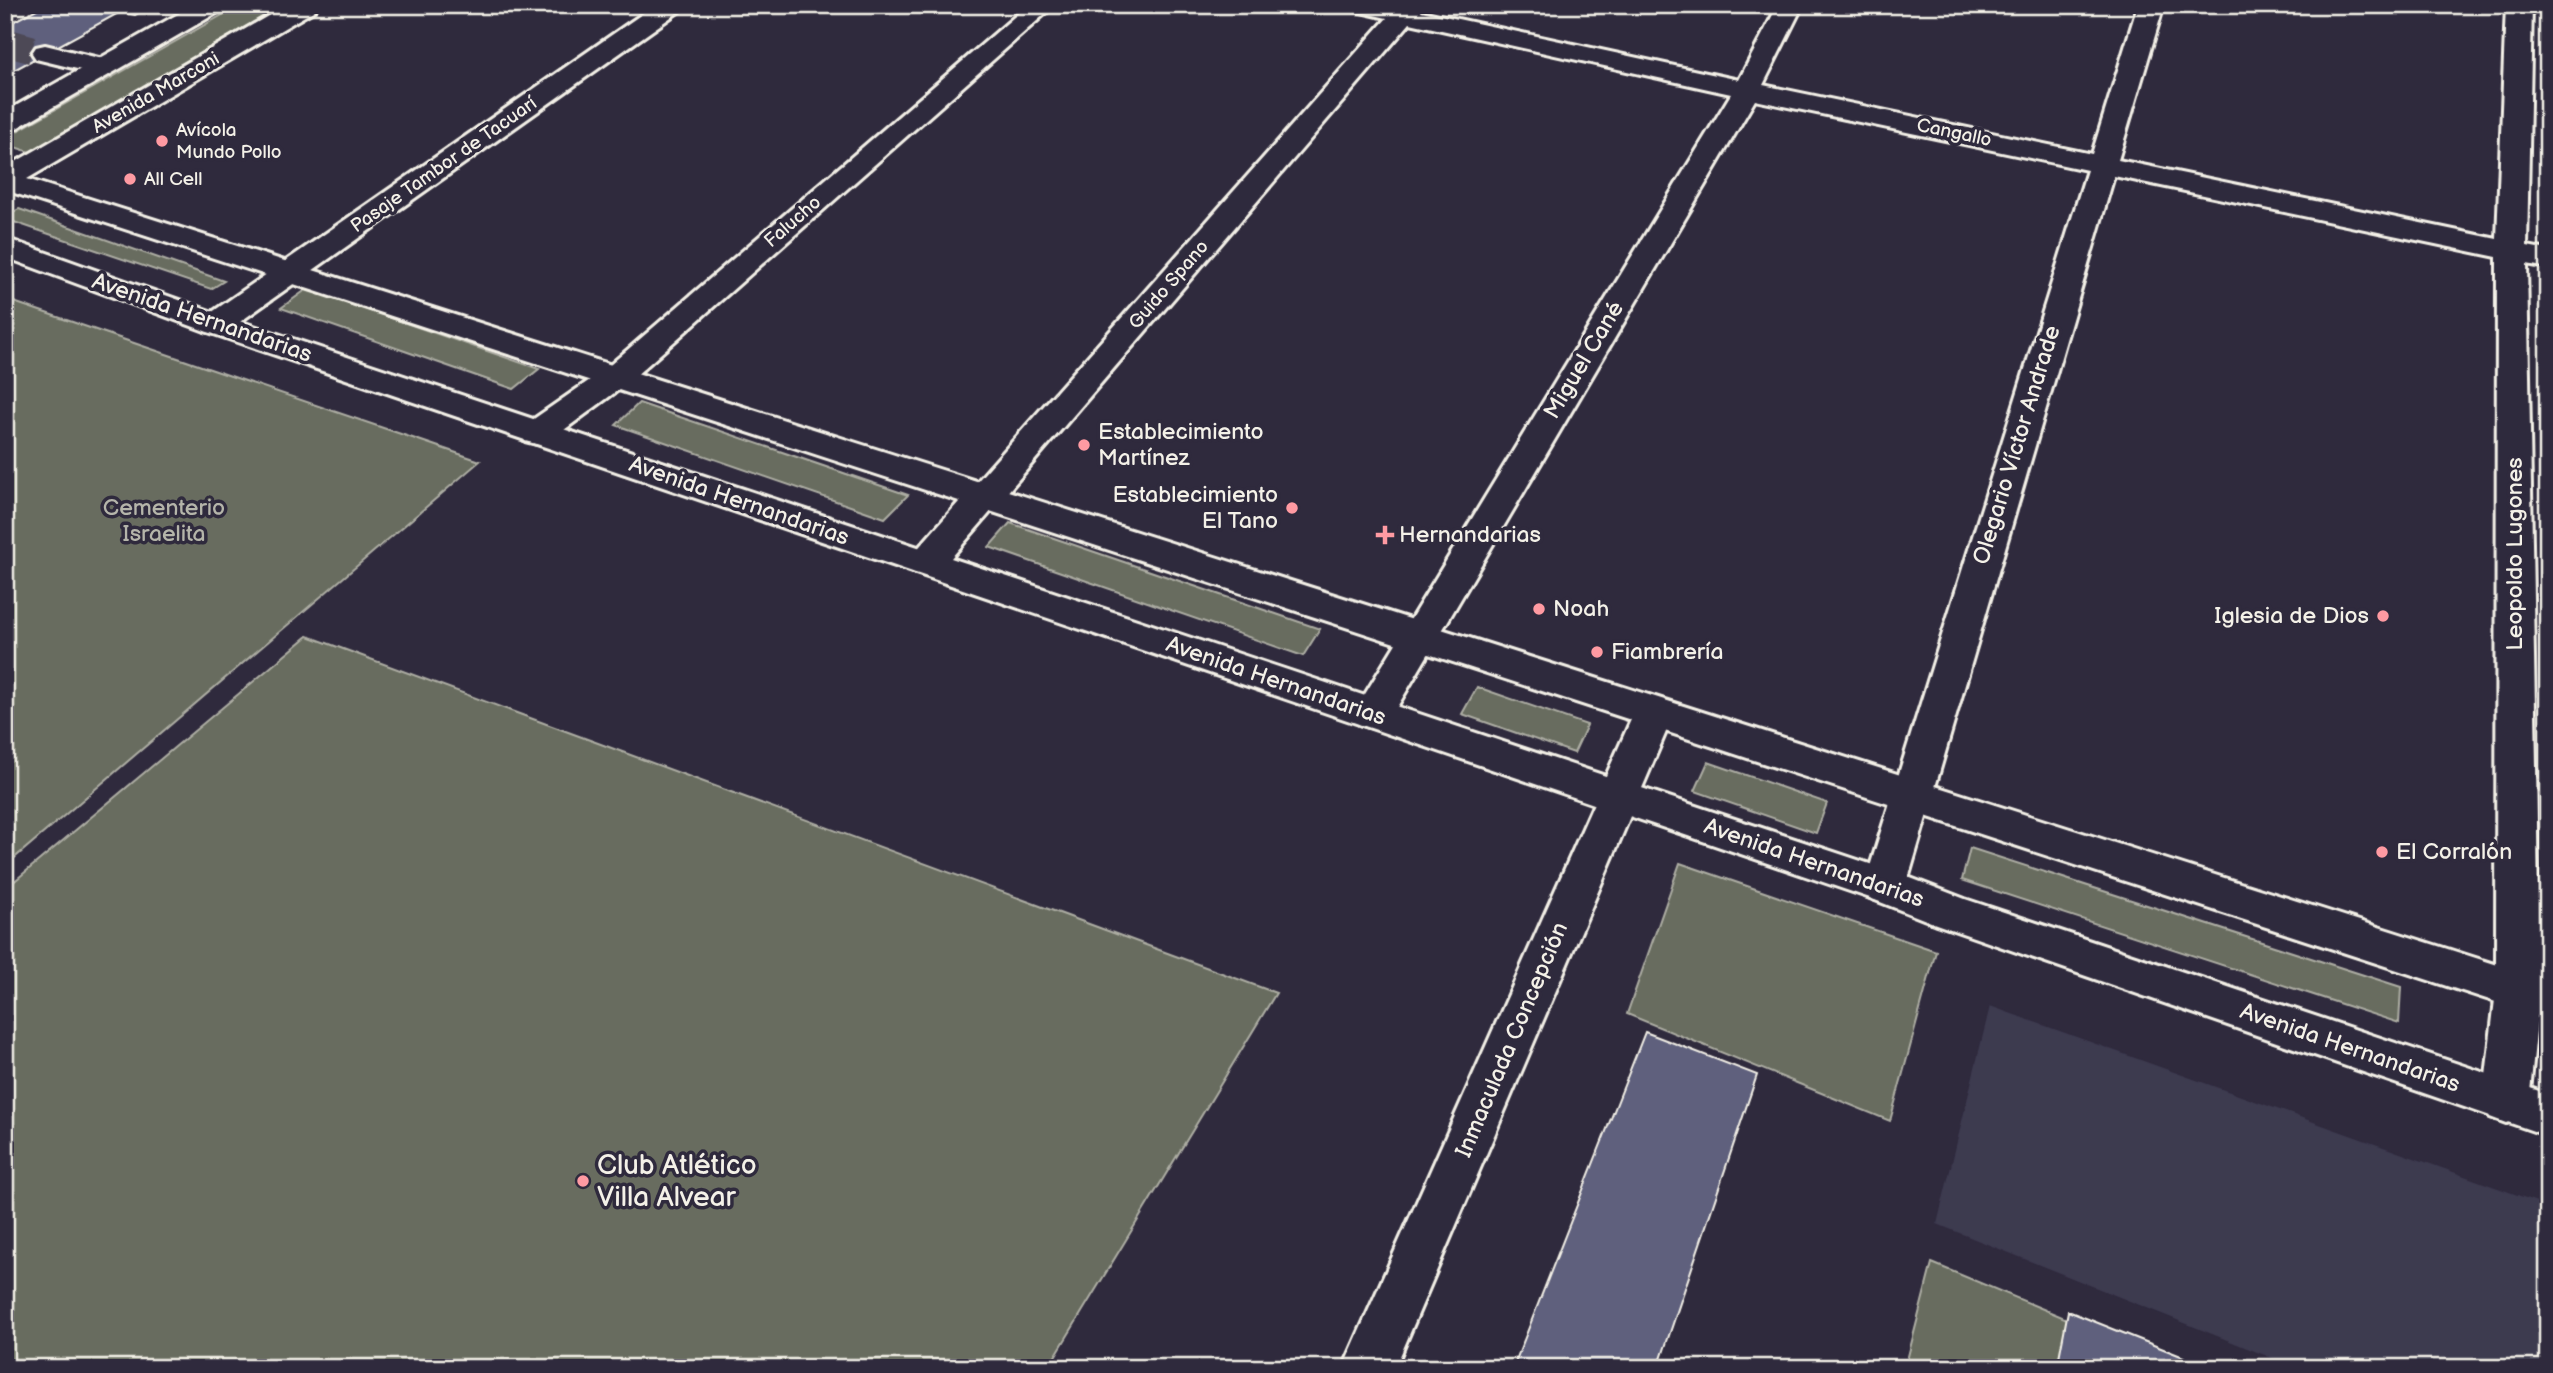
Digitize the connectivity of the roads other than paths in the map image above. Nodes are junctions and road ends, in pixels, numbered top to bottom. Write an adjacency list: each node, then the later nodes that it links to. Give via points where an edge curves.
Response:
1 (213, 5): 11 (street)
2 (306, 5): 15 (street, Avenida Marconi)
3 (672, 5): 19 (street, Pasaje Tambor de Tacuarí)
4 (1044, 5): 21 (street, Falucho)
5 (1361, 5): 9 (street, Cangallo)
6 (1791, 5): 12 (street, Miguel Cané)
7 (2151, 5): 14 (street, Olegario Víctor Andrade)
8 (2519, 5): 17 (street, Leopoldo Lugones)
9 (1408, 10): 12 (street, Cangallo); 23 (street, Guido Spano)
10 (45, 53): 11 (street)
11 (102, 67): 13 (street)
12 (1747, 90): 14 (street, Cangallo); 25 (street, Miguel Cané)
13 (5, 123)
14 (2102, 164): 17 (street, Cangallo); 29 (street, Olegario Víctor Andrade)
15 (5, 180): 19 (street)
16 (5, 247): 20 (street, Avenida Hernandarias)
17 (2512, 250): 18 (street, Cangallo); 31 (street, Leopoldo Lugones)
18 (2548, 258)
19 (289, 273): 20 (street, Pasaje Tambor de Tacuarí); 21 (street)
20 (216, 324): 22 (street, Avenida Hernandarias)
21 (614, 377): 22 (street, Falucho); 23 (street)
22 (537, 433): 24 (street, Avenida Hernandarias)
23 (984, 497): 24 (street, Guido Spano); 25 (street)
24 (926, 564): 27 (street, Avenida Hernandarias)
25 (1418, 637): 26 (street); 27 (street, Miguel Cané)
26 (1654, 713): 28 (street, Inmaculada Concepción); 29 (street)
27 (1373, 714): 28 (street, Avenida Hernandarias)
28 (1617, 795): 30 (street, Avenida Hernandarias); 34 (street, Inmaculada Concepción)
29 (1912, 796): 30 (street, Olegario Víctor Andrade); 31 (street)
30 (1885, 886): 32 (street, Avenida Hernandarias)
31 (2533, 995): 32 (street, Leopoldo Lugones)
32 (2506, 1102): 33 (street, Avenida Hernandarias)
33 (2548, 1115)
34 (1368, 1368)

